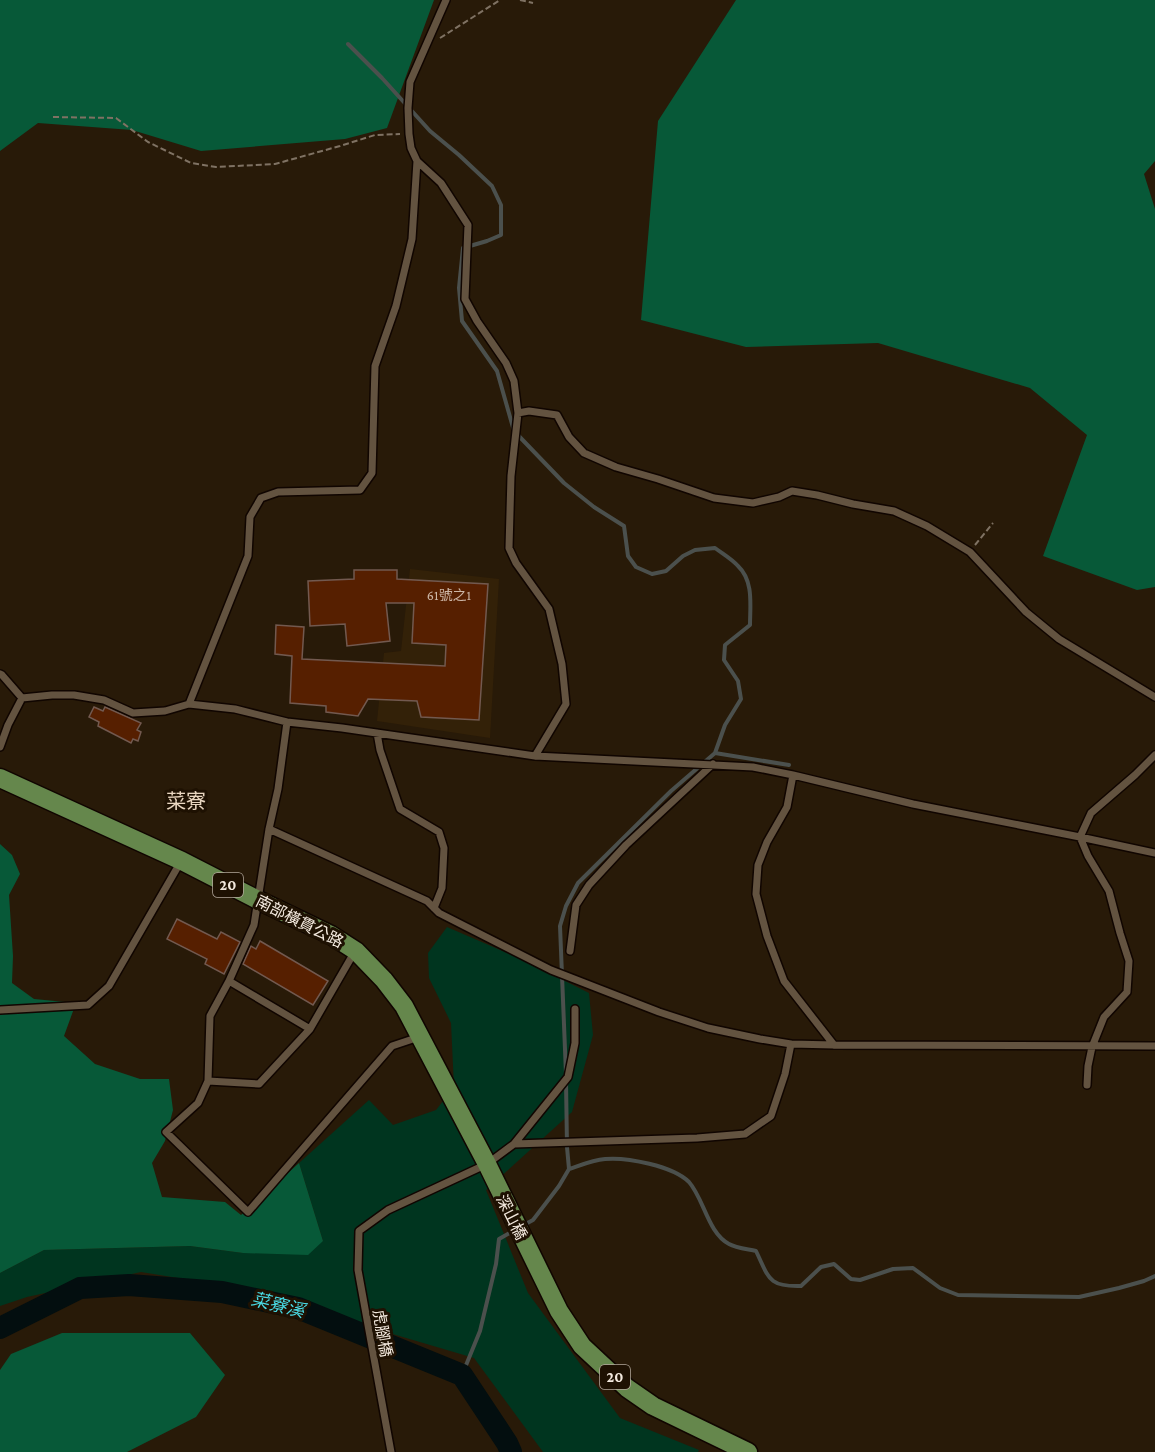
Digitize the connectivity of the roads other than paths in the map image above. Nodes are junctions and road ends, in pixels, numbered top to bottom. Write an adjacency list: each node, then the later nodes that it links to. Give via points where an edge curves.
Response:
1 (446, 0): 2 (lane, via 410,82 409,134)
2 (417, 161): 3 (lane, via 441,183 468,225 465,299 506,363 514,381); 7 (lane, via 412,239 396,306 375,366 372,473 360,490 278,492 261,498 250,517 248,556)
3 (518, 413): 5 (lane, via 557,415 584,453 714,498 753,503 792,491 894,511 970,552 1026,612 1059,639); 12 (lane, via 509,548 549,609 562,664 566,704)
4 (0, 674): 6 (lane)
5 (1155, 697)
6 (22, 698): 7 (lane, via 74,695 104,700 133,713 165,711); 10 (lane)
7 (189, 704): 8 (lane, via 235,709)
8 (287, 722): 9 (lane); 16 (lane)
9 (377, 733): 12 (lane); 21 (lane, via 400,809 439,832 444,848 442,888)
10 (0, 747)
11 (1155, 755): 17 (lane, via 1091,813)
12 (535, 756): 13 (lane)
13 (713, 764): 14 (lane); 23 (lane, via 626,844 589,885 576,905)
14 (793, 775): 17 (lane, via 913,804); 30 (lane, via 787,807 758,865 756,894 784,981)
15 (0, 778): 19 (main road, 南部橫貫公路 / 20)
16 (269, 829): 20 (lane); 21 (lane, via 427,901)
17 (1080, 837): 18 (lane); 32 (lane, via 1109,891 1129,961 1127,992 1104,1017)
18 (1155, 853)
19 (182, 861): 20 (main road, 南部橫貫公路 / 20); 26 (lane, via 109,986 88,1005)
20 (258, 900): 22 (main road, 南部橫貫公路 / 20); 24 (lane, via 254,926)
21 (434, 908): 29 (lane, via 550,970 659,1012 708,1028)
22 (356, 951): 27 (lane); 28 (main road, 南部橫貫公路 / 20, via 404,1006)
23 (570, 951)
24 (228, 981): 27 (lane); 33 (lane, via 210,1016)
25 (575, 1008): 35 (lane, via 575,1043 568,1077)
26 (0, 1010)
27 (310, 1029): 33 (lane, via 259,1084)
28 (420, 1037): 33 (lane, via 392,1046 248,1212 166,1132 198,1103); 36 (main road, 南部橫貫公路 / 20)
29 (791, 1044): 30 (lane); 35 (lane, via 771,1116 745,1134)
30 (834, 1045): 32 (lane)
31 (1155, 1046): 32 (lane)
32 (1092, 1047): 34 (lane)
33 (208, 1081)
34 (1087, 1085)
35 (514, 1144): 36 (lane)
36 (490, 1172): 37 (lane, 虎腳橋, via 388,1210 359,1231 358,1270); 38 (main road, 深山橋 / 20, via 559,1311 582,1346 627,1388 653,1406)
37 (391, 1452)
38 (748, 1452)

